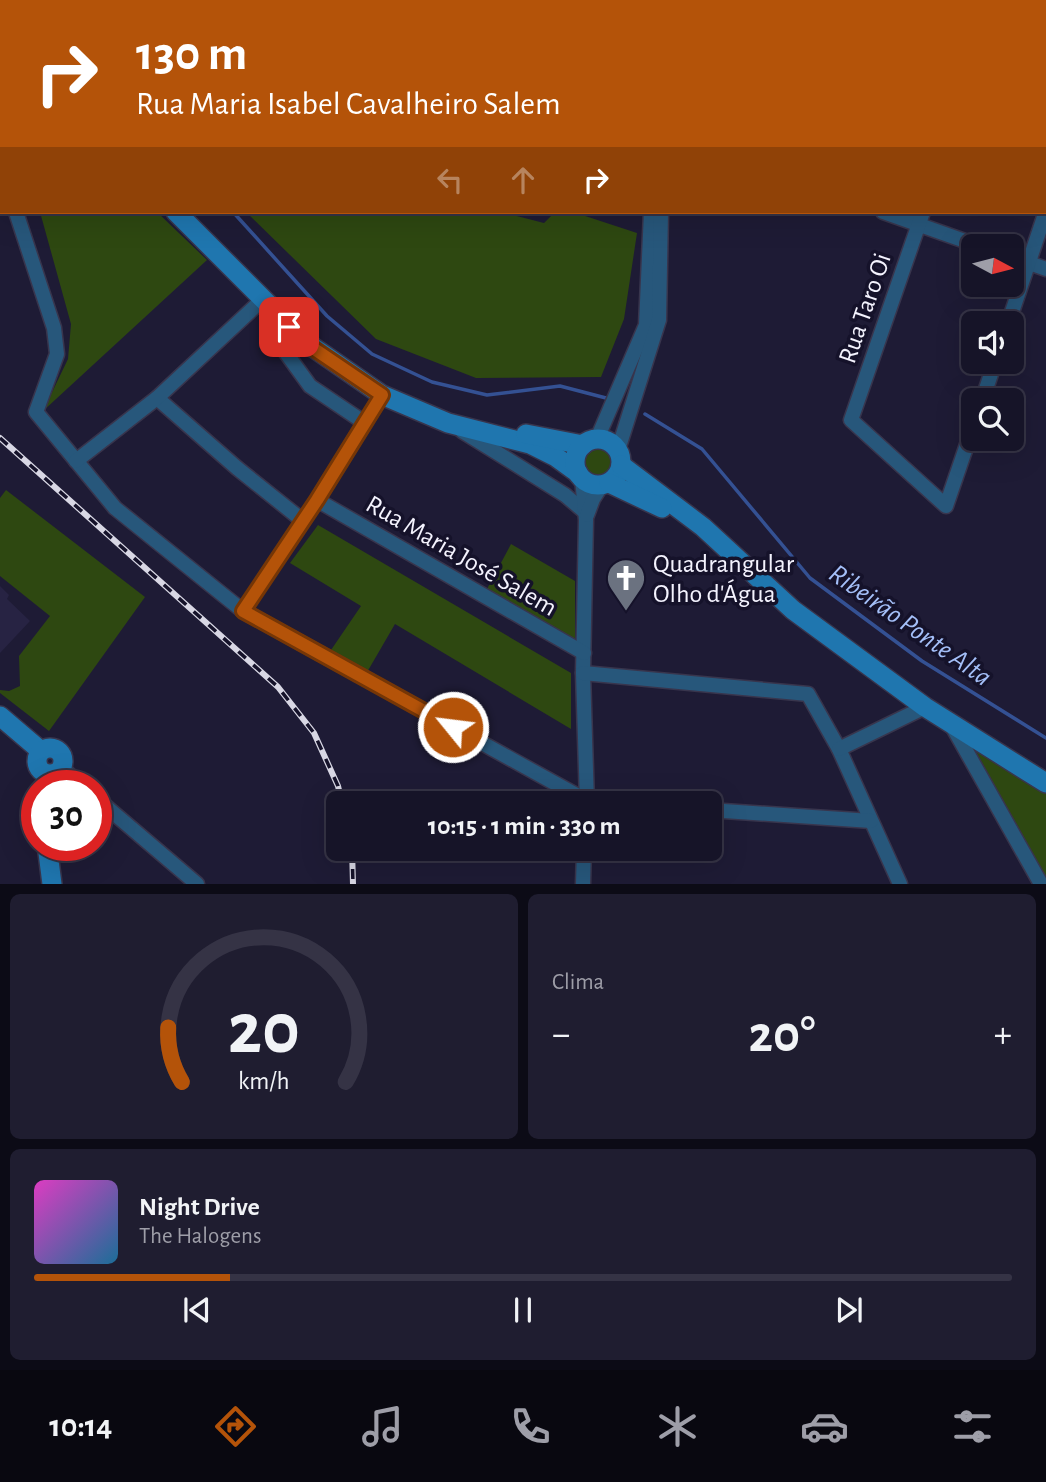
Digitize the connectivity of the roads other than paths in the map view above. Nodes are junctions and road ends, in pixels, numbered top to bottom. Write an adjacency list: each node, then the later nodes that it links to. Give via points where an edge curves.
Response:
1 (17, 214): 21 (street, via 54,328 57,354 36,412)
2 (178, 214): 12 (main road)
3 (652, 214): 18 (street, via 646,325)
4 (661, 214): 20 (street, via 659,320)
5 (896, 214): 7 (street)
6 (1045, 214): 10 (street)
7 (921, 218): 8 (street); 19 (street, Rua Taro Oi, via 851,420 946,506)
8 (961, 237)
9 (1024, 261): 10 (street)
10 (1029, 263): 11 (street); 13 (street)
11 (1046, 269)
12 (267, 305): 14 (main road, via 307,344); 15 (street); 17 (street, via 281,346 310,386)
13 (1012, 311)
14 (382, 395): 16 (main road); 17 (street)
15 (157, 398): 21 (street); 26 (street)
16 (444, 421): 18 (main road); 22 (main road, via 530,444); 25 (street, via 565,495)
17 (365, 423): 24 (street)
18 (590, 442): 20 (main road, via 612,444); 22 (main road, via 575,458)
19 (965, 451)
20 (620, 458): 23 (main road, via 619,472); 27 (main road)
21 (76, 461): 28 (street, via 115,508)
22 (580, 476): 23 (main road, via 595,486); 25 (street)
23 (606, 484): 25 (street); 27 (main road)
24 (317, 500): 26 (street); 29 (street, Rua Maria José Salem)
25 (585, 516): 29 (street)
26 (302, 520): 28 (street)
27 (703, 527): 31 (main road, via 793,610)
28 (243, 611): 40 (street)
29 (583, 653): 30 (street)
30 (583, 673): 34 (street, via 808,694); 41 (street)
31 (925, 707): 33 (main road); 34 (street)
32 (0, 716): 35 (main road)
33 (950, 723): 39 (main road); 51 (street)
34 (838, 749): 44 (street)
35 (39, 758): 36 (main road, via 48,748 58,751 63,757); 37 (main road)
36 (61, 768): 38 (street)
37 (39, 770)
38 (63, 770)
39 (1046, 783)
40 (567, 791)
41 (587, 791)
42 (722, 811): 44 (street)
43 (112, 812): 48 (street)
44 (871, 821): 50 (street)
45 (49, 861): 47 (main road)
46 (584, 861): 49 (street)
47 (52, 884)
48 (197, 884)
49 (583, 884)
50 (900, 884)
51 (1041, 884)

